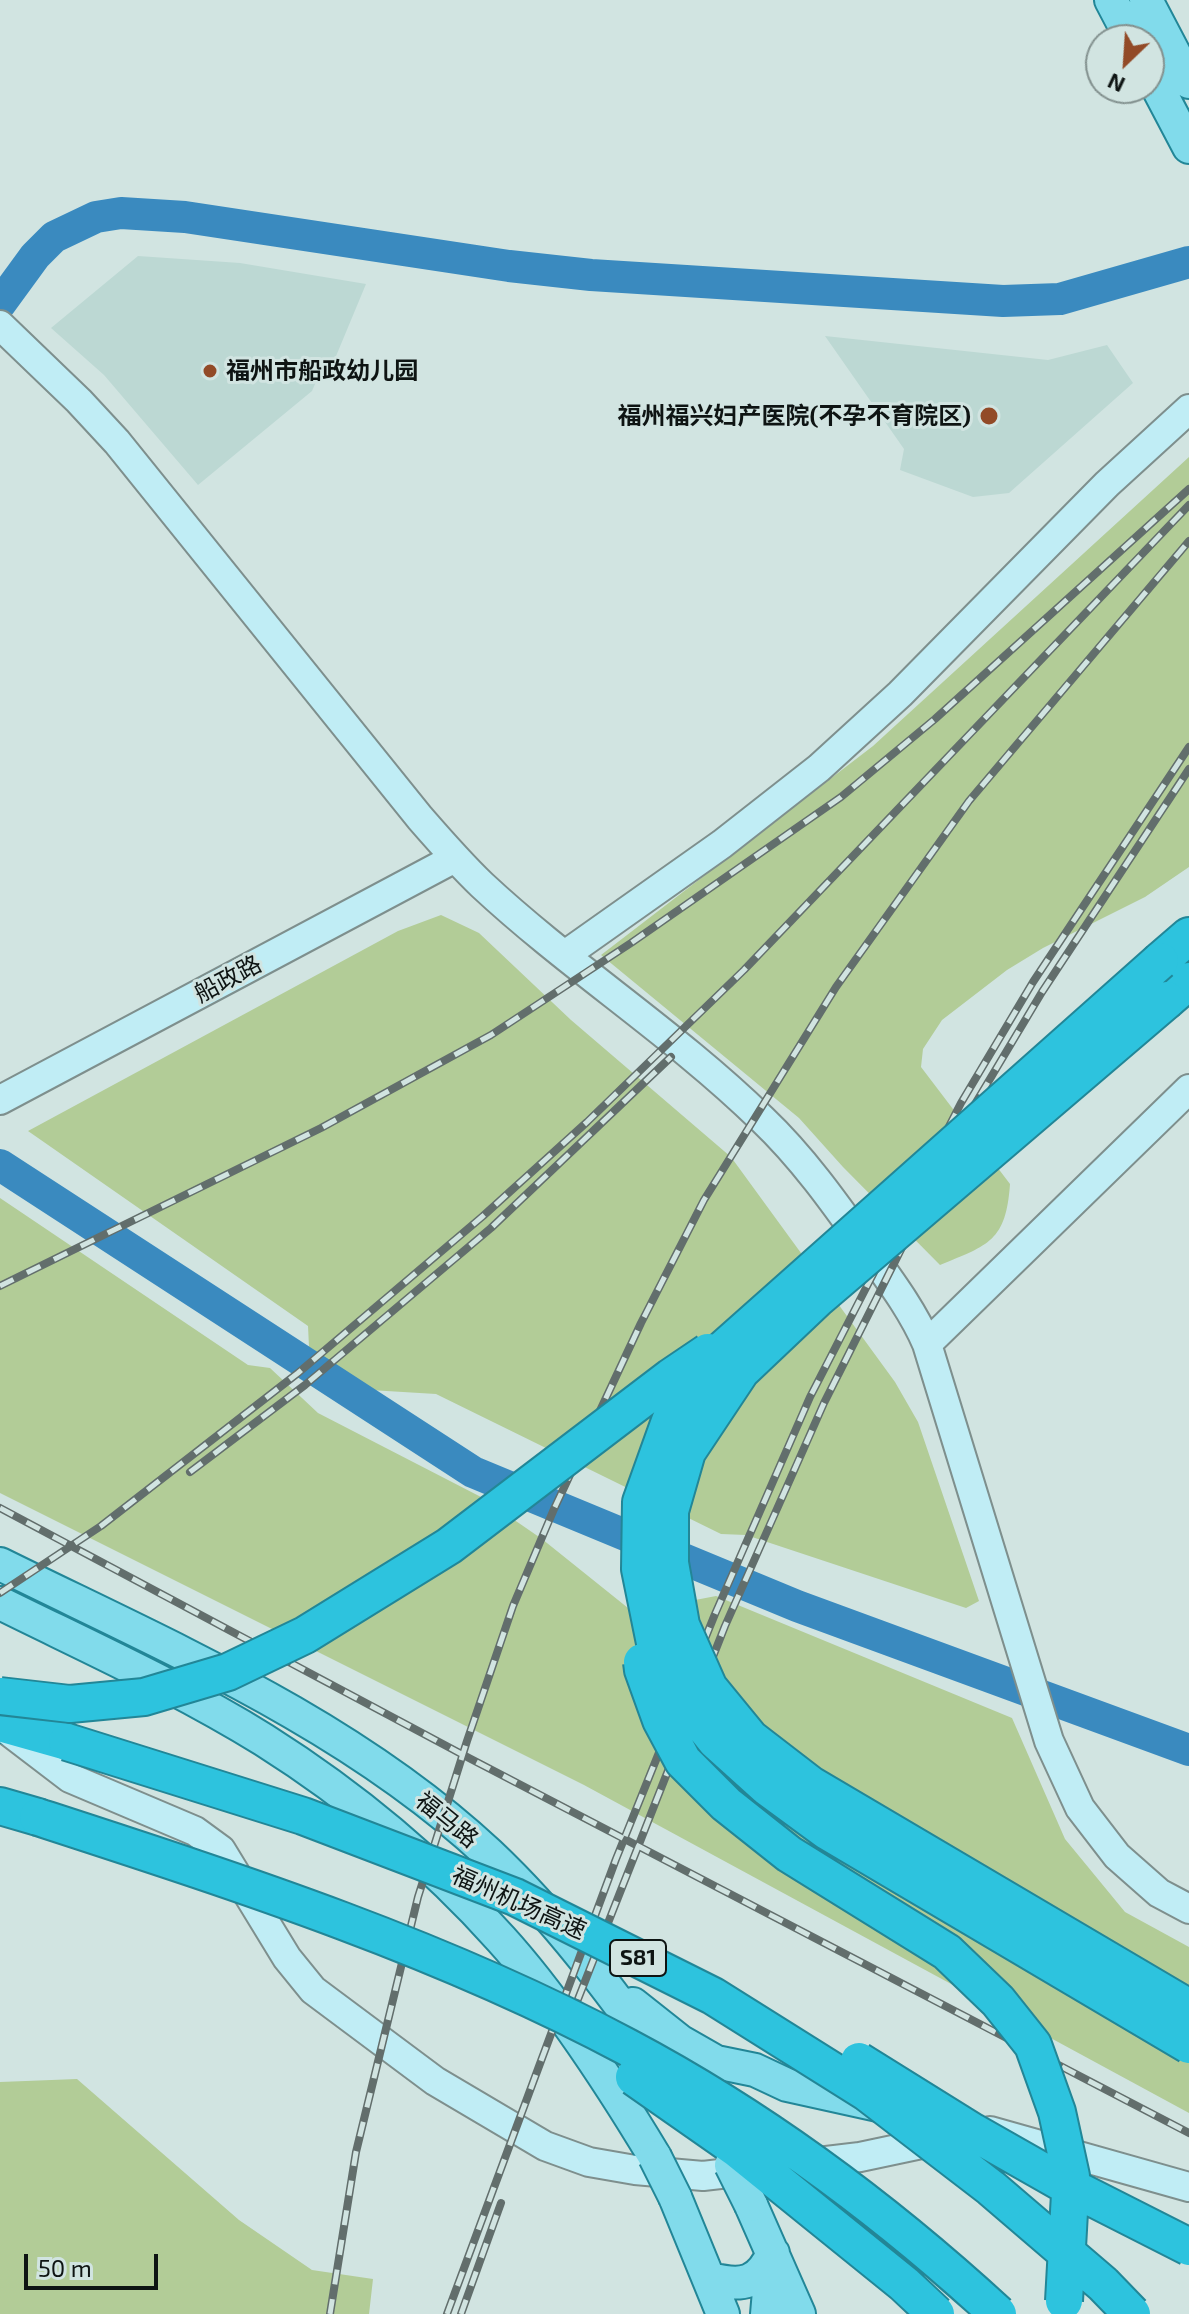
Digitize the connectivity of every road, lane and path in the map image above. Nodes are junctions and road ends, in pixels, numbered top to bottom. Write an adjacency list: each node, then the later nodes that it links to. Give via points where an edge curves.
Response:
1 (1111, 0): 3 (main road)
2 (1146, 0): 4 (main road)
3 (1124, 24)
4 (1189, 82)
5 (1165, 101): 6 (main road)
6 (1189, 147)
7 (0, 325): 9 (street, via 117,442)
8 (1189, 409): 11 (street, via 819,768)
9 (455, 858): 11 (street); 14 (street, 船政路)
10 (1189, 936): 12 (highway)
11 (565, 955): 16 (street, via 712,1072 784,1142 895,1288)
12 (1172, 981): 15 (highway, bridge); 27 (highway, bridge, via 741,1371 687,1452 670,1511 670,1563 681,1625 709,1688 750,1738 811,1785)
13 (1189, 1089): 16 (street)
14 (5, 1091)
15 (753, 1322): 18 (highway, bridge, via 711,1360 670,1421 641,1502); 20 (highway, bridge, via 671,1377 449,1546 305,1635 228,1672 144,1697 70,1704)
16 (927, 1344): 24 (street, via 1049,1741 1080,1808 1117,1856 1159,1893)
17 (0, 1564): 26 (main road, 福马路, via 258,1694 399,1781 489,1854)
18 (640, 1569): 28 (highway, bridge, via 655,1643 675,1690 716,1741 767,1787 827,1831); 36 (highway, bridge, via 643,1670 683,1761 789,1854 947,1952 998,2001 1033,2045 1057,2112 1071,2176)
19 (0, 1603): 35 (main road, 福马路, bridge, via 262,1738 392,1833 503,1941 612,2086 655,2157)
20 (0, 1696)
21 (0, 1724): 23 (highway, 福州机场高速 / S81, bridge, via 303,1816); 30 (street, via 70,1778 195,1831 221,1850 287,1958 313,1990 435,2081 545,2146 589,2162 703,2176 860,2157)
22 (0, 1806): 25 (highway, bridge, via 258,1888)
23 (515, 1897): 33 (highway, bridge, via 630,1933 783,2014 1061,2182); 43 (highway, 福州机场高速 / S81, bridge, via 713,1996 866,2092 991,2188)
24 (1189, 1909)
25 (415, 1949): 41 (highway, bridge, via 653,2089 737,2149); 42 (highway, bridge, via 628,2047 739,2113 935,2256)
26 (596, 1974): 29 (main road, via 681,2042 716,2062 755,2070); 31 (main road, 福马路)
27 (1189, 2008)
28 (1189, 2045)
29 (787, 2085): 30 (main road); 31 (main road, via 757,2089 737,2105 727,2133)
30 (988, 2131): 32 (street)
31 (731, 2165): 34 (main road, 福马路, bridge)
32 (1189, 2187)
33 (1189, 2247)
34 (773, 2253): 35 (main road, via 765,2270 749,2281 729,2284); 39 (main road); 40 (main road, 福马路)
35 (711, 2279): 37 (main road, 福马路); 38 (main road)
36 (1063, 2307)
37 (723, 2314)
38 (746, 2314)
39 (767, 2314)
40 (799, 2314)
41 (936, 2314)
42 (998, 2314)
43 (1132, 2314)

